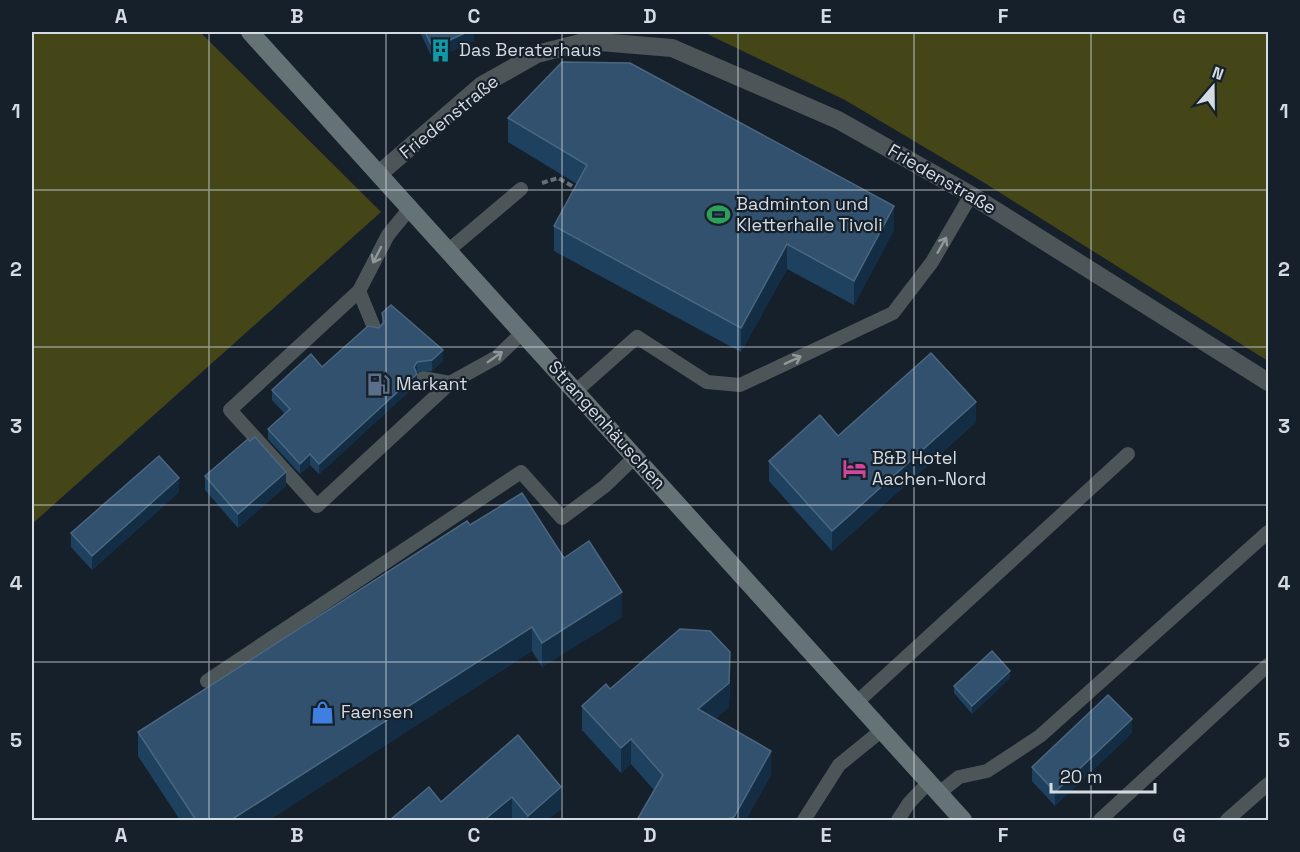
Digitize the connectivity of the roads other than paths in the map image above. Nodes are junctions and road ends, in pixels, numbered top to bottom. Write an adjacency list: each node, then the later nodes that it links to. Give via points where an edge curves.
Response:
1 (250, 32): 3 (street, Strangenhäuschen)
2 (587, 36): 3 (street, Friedenstraße, via 537,54 482,85); 5 (street, Friedenstraße, via 672,48 838,120)
3 (380, 173): 6 (street, Strangenhäuschen)
4 (521, 189): 7 (lane)
5 (971, 195): 12 (street, Friedenstraße); 14 (lane, one-way to 5, via 637,337 707,382 740,385 892,313 932,262)
6 (411, 207): 7 (street, Strangenhäuschen); 8 (lane, one-way to 8, via 388,235)
7 (450, 249): 10 (street, Strangenhäuschen)
8 (359, 291): 9 (lane); 13 (lane, via 230,410 318,506)
9 (375, 330)
10 (523, 332): 13 (lane, one-way to 10, via 497,357); 14 (street, Strangenhäuschen)
11 (423, 378): 13 (lane)
12 (1269, 382)
13 (450, 383)
14 (576, 391): 16 (street, Strangenhäuschen)
15 (1128, 454): 20 (lane)
16 (636, 456): 19 (lane, via 605,486 562,518 521,472); 20 (street, Strangenhäuschen)
17 (1269, 532): 23 (lane, via 1040,736 987,771)
18 (1269, 665): 27 (lane)
19 (207, 681)
20 (856, 703): 21 (street, Strangenhäuschen)
21 (882, 730): 23 (street, Strangenhäuschen); 24 (lane, via 839,765)
22 (1269, 784): 28 (lane)
23 (934, 788): 25 (lane, via 909,803); 26 (street, Strangenhäuschen)
24 (804, 820)
25 (898, 820)
26 (961, 820)
27 (1100, 820)
28 (1227, 820)

